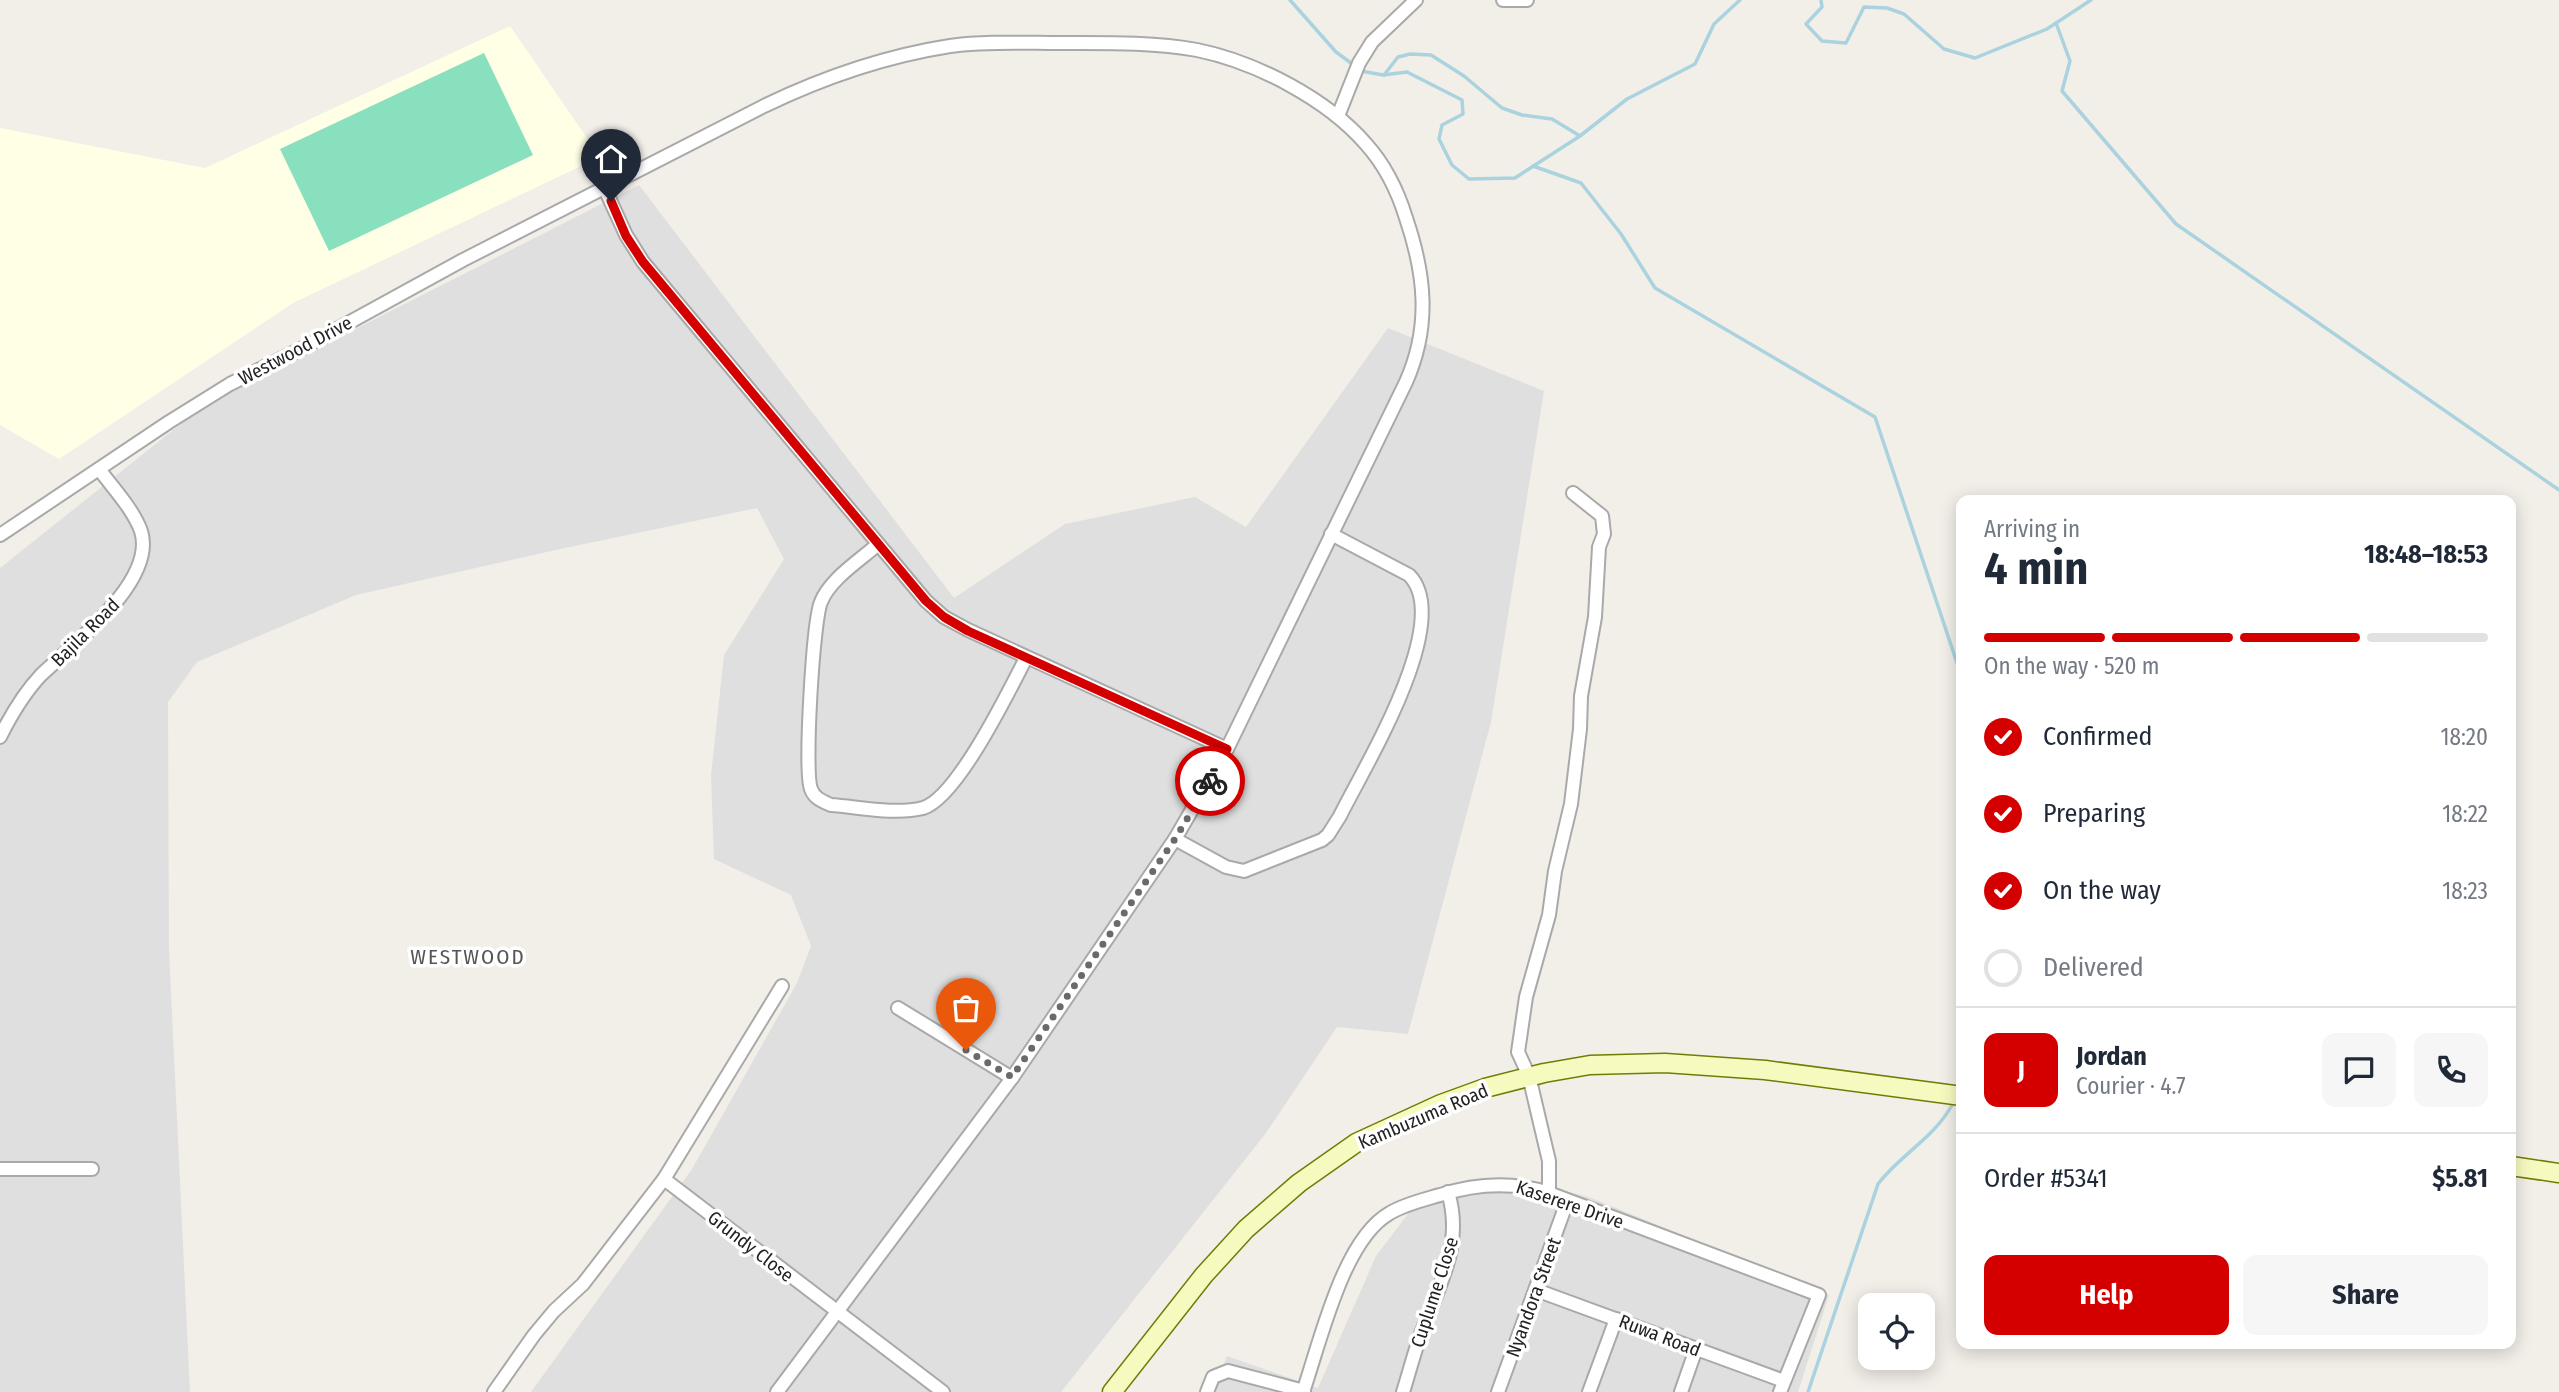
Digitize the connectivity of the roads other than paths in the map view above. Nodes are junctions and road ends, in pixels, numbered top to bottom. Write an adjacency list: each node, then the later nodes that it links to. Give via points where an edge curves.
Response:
1 (1416, 0): 4 (street, via 1378,34 1359,62)
2 (1503, 0): 3 (street)
3 (1527, 0)
4 (1338, 116): 5 (street, Westwood Drive, via 1286,83 1197,50 1098,43 964,45 885,60 792,93); 8 (street, Westwood Drive, via 1374,154 1400,200 1416,252 1423,314 1412,368)
5 (604, 187): 6 (street, Westwood Drive, via 230,384); 10 (street, via 643,262)
6 (99, 469): 9 (street, Westwood Drive); 12 (street, Bajila Road, via 142,534 134,574 124,592 24,694)
7 (1573, 493): 17 (street, via 1602,516 1604,534 1571,804 1521,1024 1518,1052)
8 (1331, 534): 13 (street, Westwood Drive); 14 (street, via 1409,575 1416,582 1422,604 1411,673 1340,816 1322,840 1244,871 1226,867)
9 (0, 536)
10 (877, 545): 11 (street, via 944,617); 11 (street, via 832,585 818,614 809,776 813,794 820,801 904,810 937,801 978,746)
11 (1026, 658): 13 (street)
12 (0, 737)
13 (1227, 749): 14 (street, Westwood Drive)
14 (1175, 839): 18 (street, Westwood Drive)
15 (782, 986): 24 (street)
16 (898, 1008): 18 (street)
17 (1528, 1076): 19 (main road, Kambuzuma Road, via 1590,1065 1665,1063 1765,1070); 26 (street, via 1549,1161); 36 (main road, Kambuzuma Road, via 1429,1109 1356,1143 1299,1183 1246,1229 1204,1275)
18 (1012, 1077): 29 (street, Westwood Drive)
19 (1956, 1095)
20 (2516, 1167): 23 (main road)
21 (0, 1169): 22 (street)
22 (92, 1169)
23 (2559, 1173)
24 (664, 1179): 29 (street, Grundy Close); 33 (street, via 583,1284 534,1335)
25 (1448, 1192): 26 (street, Kaserere Drive, via 1505,1183); 38 (street, Kaserere Drive, via 1388,1213 1363,1238 1342,1274); 39 (street, Cuplume Close, via 1454,1240)
26 (1549, 1193): 27 (street, Kaserere Drive)
27 (1567, 1202): 28 (street, Nyandora Street); 32 (street, Kaserere Drive, via 1819,1295)
28 (1536, 1290): 30 (street, Ruwa Road); 40 (street, Nyandora Street)
29 (837, 1312): 34 (street, Westwood Drive); 35 (street, Grundy Close)
30 (1616, 1319): 31 (street, Ruwa Road); 41 (street)
31 (1696, 1349): 32 (street, Ruwa Road); 42 (street)
32 (1782, 1386)
33 (494, 1392)
34 (777, 1392)
35 (943, 1392)
36 (1112, 1392)
37 (1207, 1392): 38 (street, via 1213,1377 1228,1371)
38 (1303, 1392)
39 (1403, 1392)
40 (1498, 1392)
41 (1589, 1392)
42 (1681, 1392)

